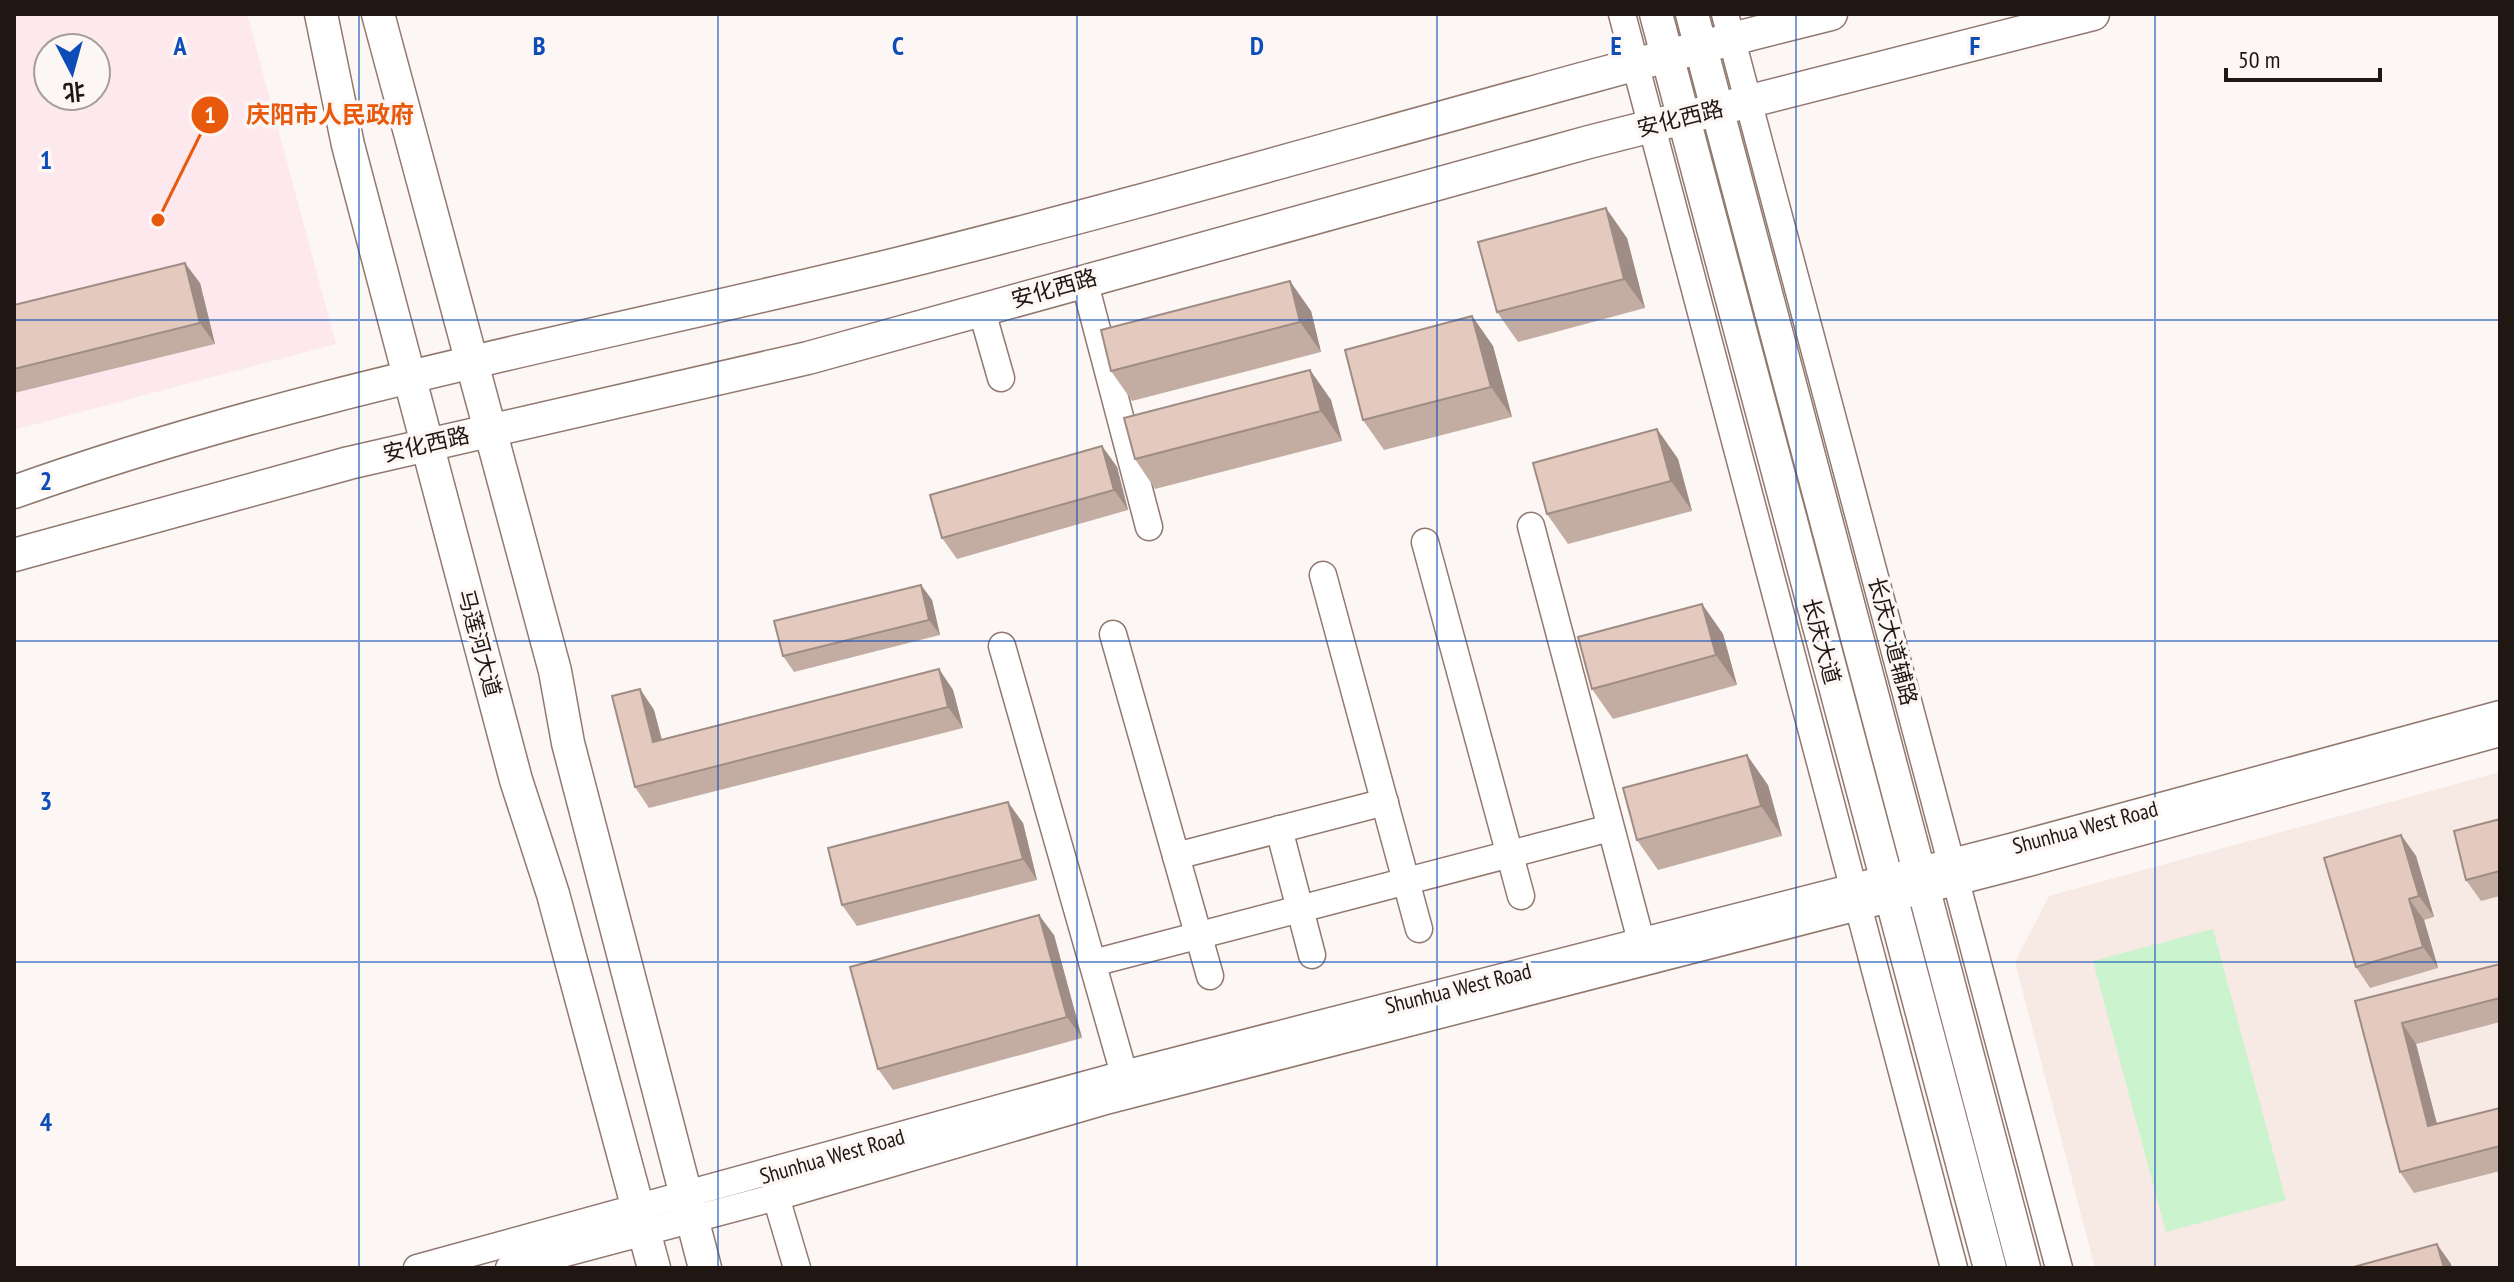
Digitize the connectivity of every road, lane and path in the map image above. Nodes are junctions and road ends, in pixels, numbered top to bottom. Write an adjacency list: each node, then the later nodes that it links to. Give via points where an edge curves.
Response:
1 (321, 14): 19 (main road, 马莲河大道, via 348,145)
2 (378, 14): 18 (main road)
3 (1622, 14): 11 (street)
4 (1656, 14): 10 (main road, 长庆大道)
5 (1692, 14): 9 (main road, 长庆大道)
6 (1831, 14): 8 (main road)
7 (2093, 14): 12 (main road, 安化西路)
8 (1728, 27): 9 (main road); 12 (street, 长庆大道辅路)
9 (1701, 48): 10 (main road); 13 (main road, 长庆大道)
10 (1668, 57): 11 (main road); 14 (main road, 长庆大道)
11 (1636, 66): 15 (street); 18 (main road, via 904,263)
12 (1749, 101): 13 (main road, 安化西路); 38 (street, 长庆大道辅路)
13 (1717, 109): 14 (main road, 安化西路); 39 (main road, 长庆大道)
14 (1683, 117): 15 (main road, 安化西路); 41 (main road, 长庆大道)
15 (1651, 126): 16 (main road, 安化西路); 43 (street)
16 (1084, 280): 17 (main road, 安化西路); 25 (street)
17 (981, 308): 20 (street); 21 (main road, 安化西路, via 808,358)
18 (472, 362): 19 (main road); 21 (main road)
19 (410, 376): 22 (main road, 马莲河大道); 23 (main road, via 94,464)
20 (1001, 378)
21 (490, 429): 22 (main road, 安化西路); 53 (main road)
22 (428, 444): 27 (main road, 安化西路); 54 (main road, 马莲河大道, via 516,780 553,894)
23 (14, 492)
24 (1531, 526): 34 (street)
25 (1149, 527)
26 (1425, 542): 36 (street)
27 (14, 555)
28 (1323, 575): 33 (street)
29 (1113, 634): 37 (street)
30 (1002, 646): 49 (street)
31 (2500, 714): 38 (street, Shunhua West Road)
32 (2500, 733): 38 (street, Shunhua West Road)
33 (1385, 802): 35 (street); 40 (street)
34 (1610, 828): 36 (street); 47 (street)
35 (1279, 829): 37 (street); 44 (street)
36 (1510, 855): 40 (street); 42 (street)
37 (1176, 856): 46 (street)
38 (1954, 872): 39 (street, Shunhua West Road); 63 (street, 长庆大道辅路)
39 (1921, 880): 41 (street, Shunhua West Road); 62 (main road, 长庆大道)
40 (1406, 882): 44 (street); 45 (street)
41 (1888, 888): 43 (street, Shunhua West Road); 61 (main road, 长庆大道)
42 (1521, 896)
43 (1855, 897): 47 (street, Shunhua West Road); 52 (street, Shunhua West Road, via 1102,1102); 60 (street)
44 (1300, 909): 46 (street); 48 (street)
45 (1419, 929)
46 (1198, 936): 49 (street); 50 (street)
47 (1641, 941): 51 (street, Shunhua West Road)
48 (1312, 955)
49 (1093, 963): 51 (street)
50 (1210, 976)
51 (1124, 1074): 53 (street, Shunhua West Road)
52 (776, 1197): 53 (street, Shunhua West Road); 59 (street)
53 (689, 1207): 54 (street, Shunhua West Road); 58 (main road)
54 (641, 1220): 55 (street, Shunhua West Road); 56 (street, Shunhua West Road); 57 (main road, 马莲河大道)
55 (417, 1268)
56 (509, 1268)
57 (654, 1268)
58 (705, 1268)
59 (797, 1268)
60 (1954, 1268)
61 (1990, 1268)
62 (2024, 1268)
63 (2059, 1268)

